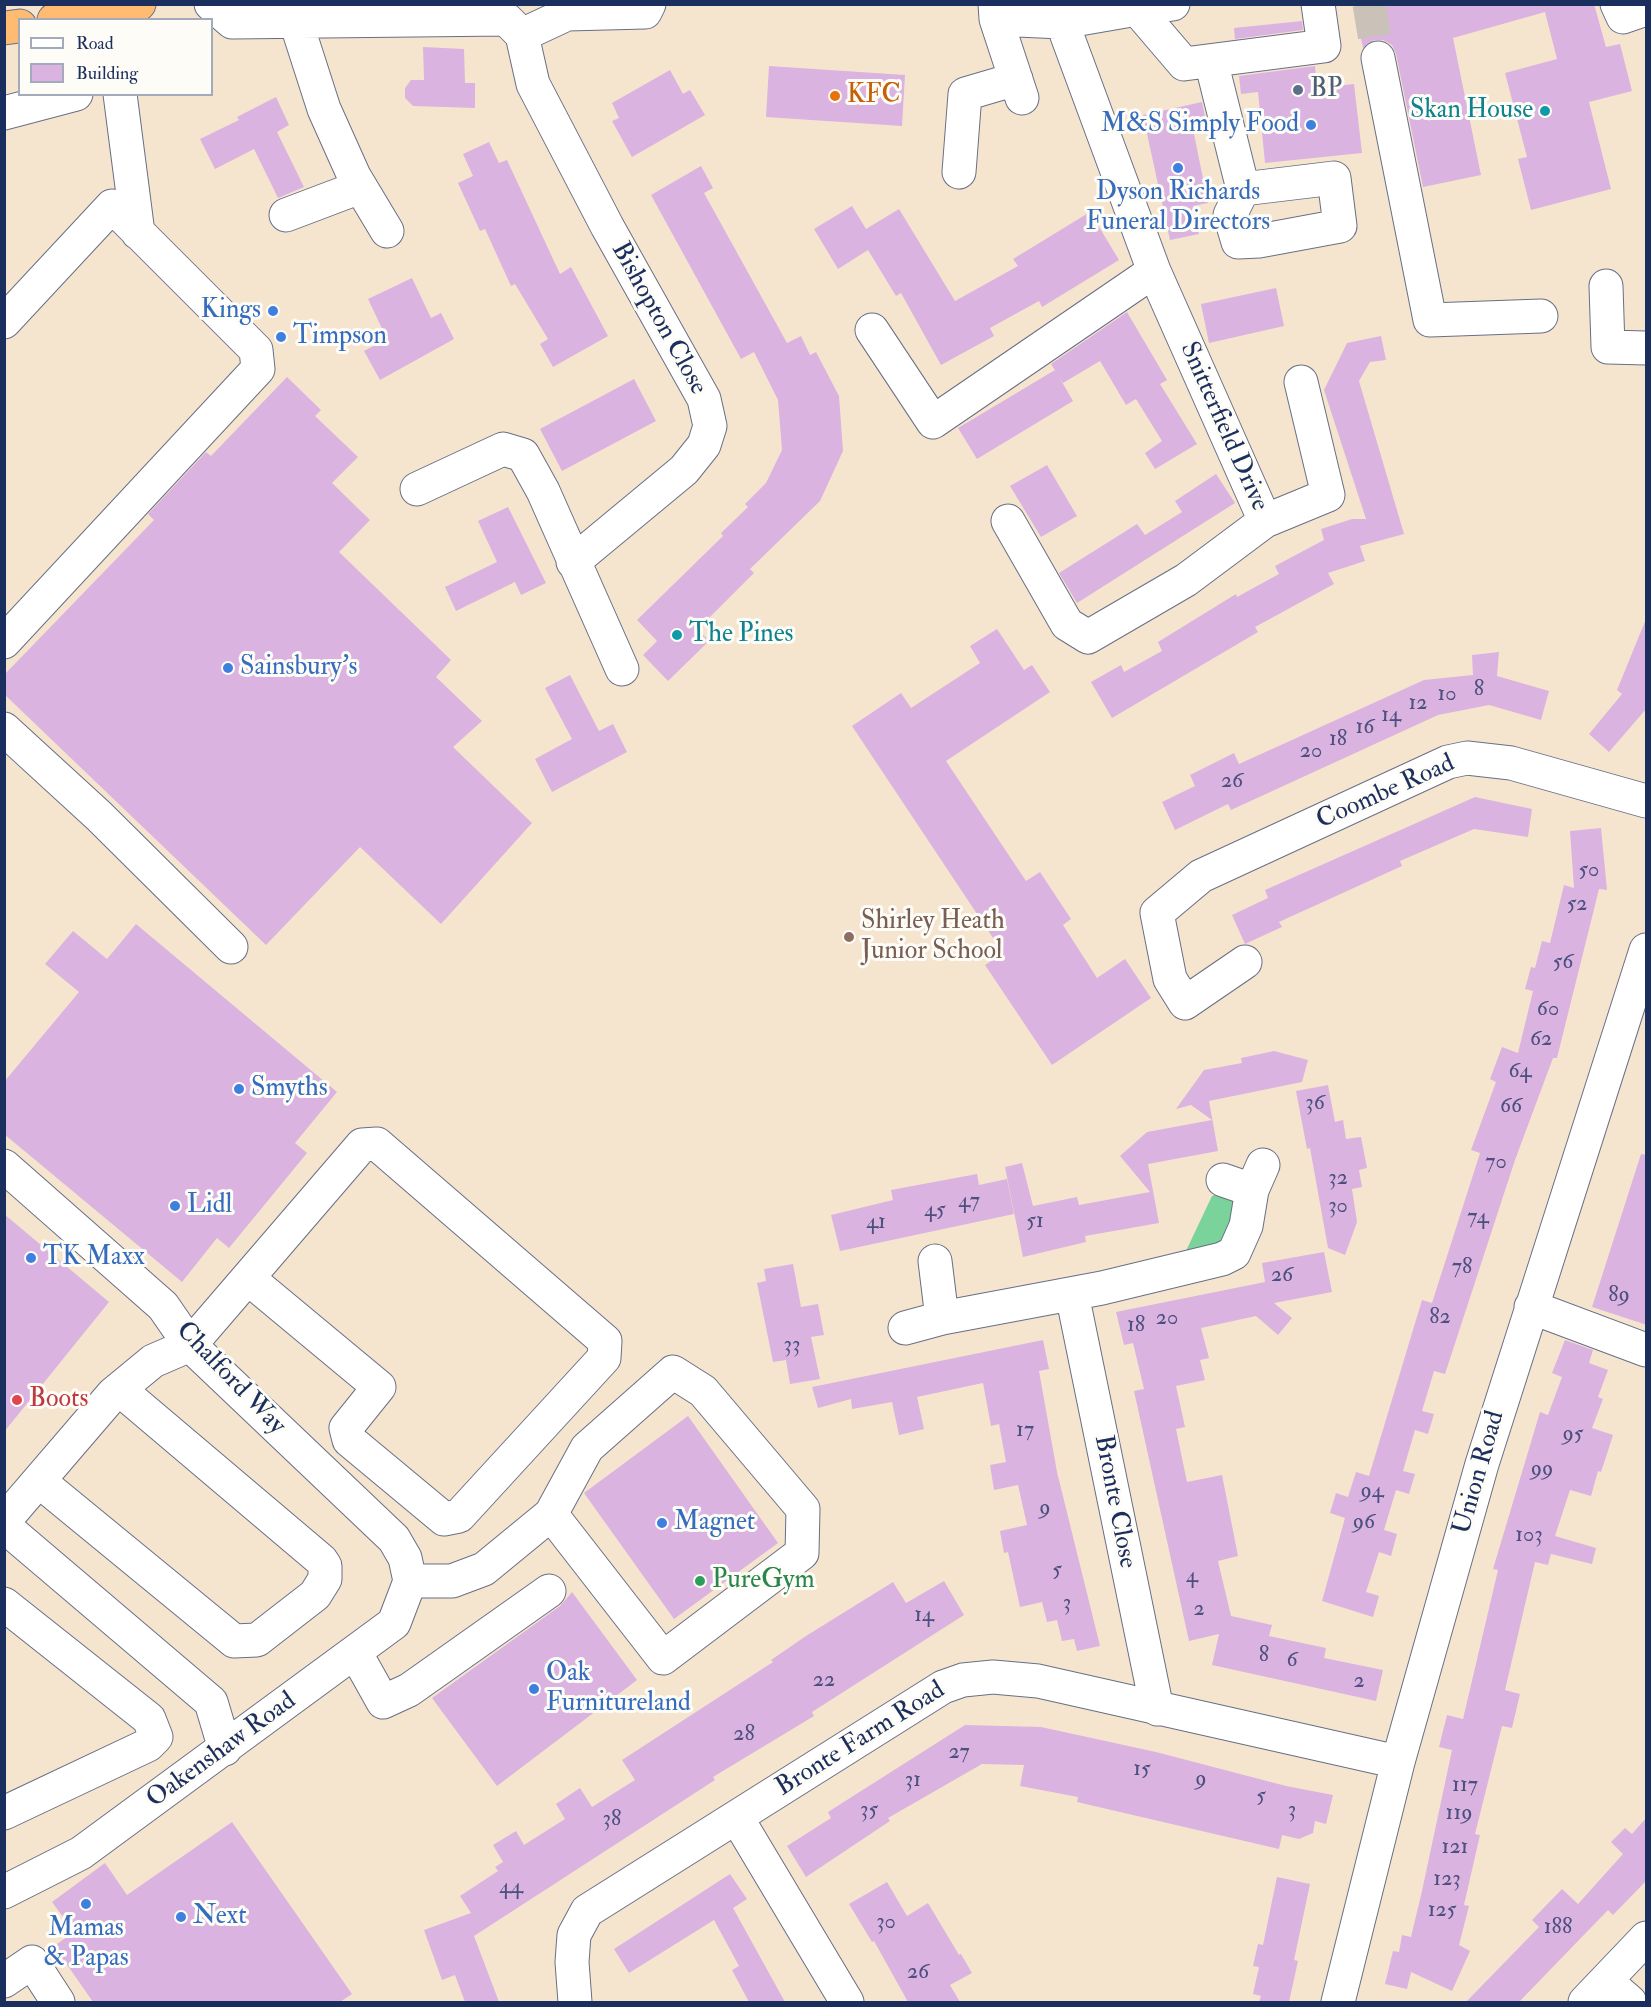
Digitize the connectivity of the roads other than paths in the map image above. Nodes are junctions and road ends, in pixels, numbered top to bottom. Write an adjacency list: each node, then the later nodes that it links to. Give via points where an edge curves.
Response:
1 (139, 4): 10 (highway)
2 (211, 4): 11 (street, via 232,22)
3 (649, 4): 13 (street, via 645,12 567,14)
4 (1173, 4): 7 (street)
5 (1318, 4): 15 (street, via 1324,46)
6 (1617, 4): 8 (street, via 1623,17)
7 (1137, 7): 12 (street); 15 (street, via 1184,64)
8 (1647, 9)
9 (996, 12): 12 (street); 19 (street, via 1019,89 965,94)
10 (65, 18)
11 (296, 22): 13 (street, via 506,19); 20 (street, via 324,109)
12 (1062, 22): 25 (street, Snitterfield Drive)
13 (522, 35): 35 (street, Bishopton Close, via 533,84 704,399 710,426 704,445 684,470)
14 (1378, 58): 27 (street, via 1430,320)
15 (1211, 61): 21 (street)
16 (68, 96): 18 (street)
17 (120, 96): 24 (street)
18 (4, 113)
19 (959, 172)
20 (360, 187): 22 (street); 23 (street)
21 (1243, 189): 21 (street, via 1230,214 1238,242 1340,226 1334,178)
22 (286, 215)
23 (387, 231)
24 (138, 233): 28 (street, via 112,206); 36 (street, via 256,350 258,369)
25 (1154, 271): 29 (street, via 933,422); 34 (street, Snitterfield Drive)
26 (1606, 286): 30 (street, via 1608,347)
27 (1540, 316)
28 (4, 322)
29 (872, 330)
30 (1647, 348)
31 (1301, 382): 34 (street, via 1328,495)
32 (417, 489): 35 (street, via 503,449 523,455)
33 (1008, 521): 34 (street, Snitterfield Drive, via 1067,624 1089,638 1186,580)
34 (1265, 521)
35 (573, 562): 37 (street)
36 (4, 642)
37 (622, 669)
38 (4, 729): 40 (street, via 99,816)
39 (1647, 801): 42 (street, Coombe Road, via 1511,763 1467,758 1448,762 1202,876 1157,913 1170,979 1185,1003)
40 (231, 947)
41 (1647, 950): 48 (street, Union Road)
42 (1245, 962)
43 (4, 1166): 51 (street, Chalford Way, via 162,1306)
44 (1246, 1179): 47 (street, via 1246,1226 1234,1253)
45 (935, 1261): 49 (street)
46 (249, 1279): 46 (street, via 362,1145 377,1144 605,1341 604,1358 459,1516 444,1519 349,1440 346,1428 379,1387); 51 (street)
47 (1072, 1294): 49 (street); 61 (street, Bronte Close)
48 (1531, 1307): 52 (street); 63 (street, Union Road)
49 (942, 1318): 50 (street)
50 (905, 1328)
51 (190, 1345): 53 (street, via 153,1361); 57 (street, Chalford Way, via 394,1539 405,1558)
52 (1647, 1350)
53 (119, 1389): 54 (street); 54 (street, via 321,1560 325,1579 315,1595 257,1640 234,1641)
54 (39, 1481): 56 (street)
55 (551, 1514): 55 (street, via 587,1448 673,1372 703,1391 803,1509 802,1553 663,1658); 57 (street, via 484,1569 452,1581)
56 (4, 1523): 62 (street, via 211,1702)
57 (410, 1581): 60 (street, Oakenshaw Road, via 394,1623)
58 (549, 1591): 60 (street, via 409,1690 383,1702)
59 (4, 1604): 64 (street, via 149,1719 156,1737 148,1745)
60 (355, 1652): 62 (street, Oakenshaw Road)
61 (1157, 1709): 63 (street, Bronte Farm Road); 65 (street, Bronte Farm Road, via 1038,1681 993,1677 963,1680 943,1687)
62 (225, 1749): 66 (street, Oakenshaw Road, via 81,1853)
63 (1398, 1762): 73 (street, Union Road)
64 (4, 1814)
65 (737, 1818): 71 (street, Bronte Farm Road, via 587,1911 574,1935); 72 (street)
66 (4, 1892)
67 (1647, 1938): 69 (street)
68 (4, 1981): 70 (street, via 32,1962)
69 (1595, 1992): 74 (street)
70 (58, 2002)
71 (574, 2002)
72 (847, 2002)
73 (1338, 2002)
74 (1630, 2002)

